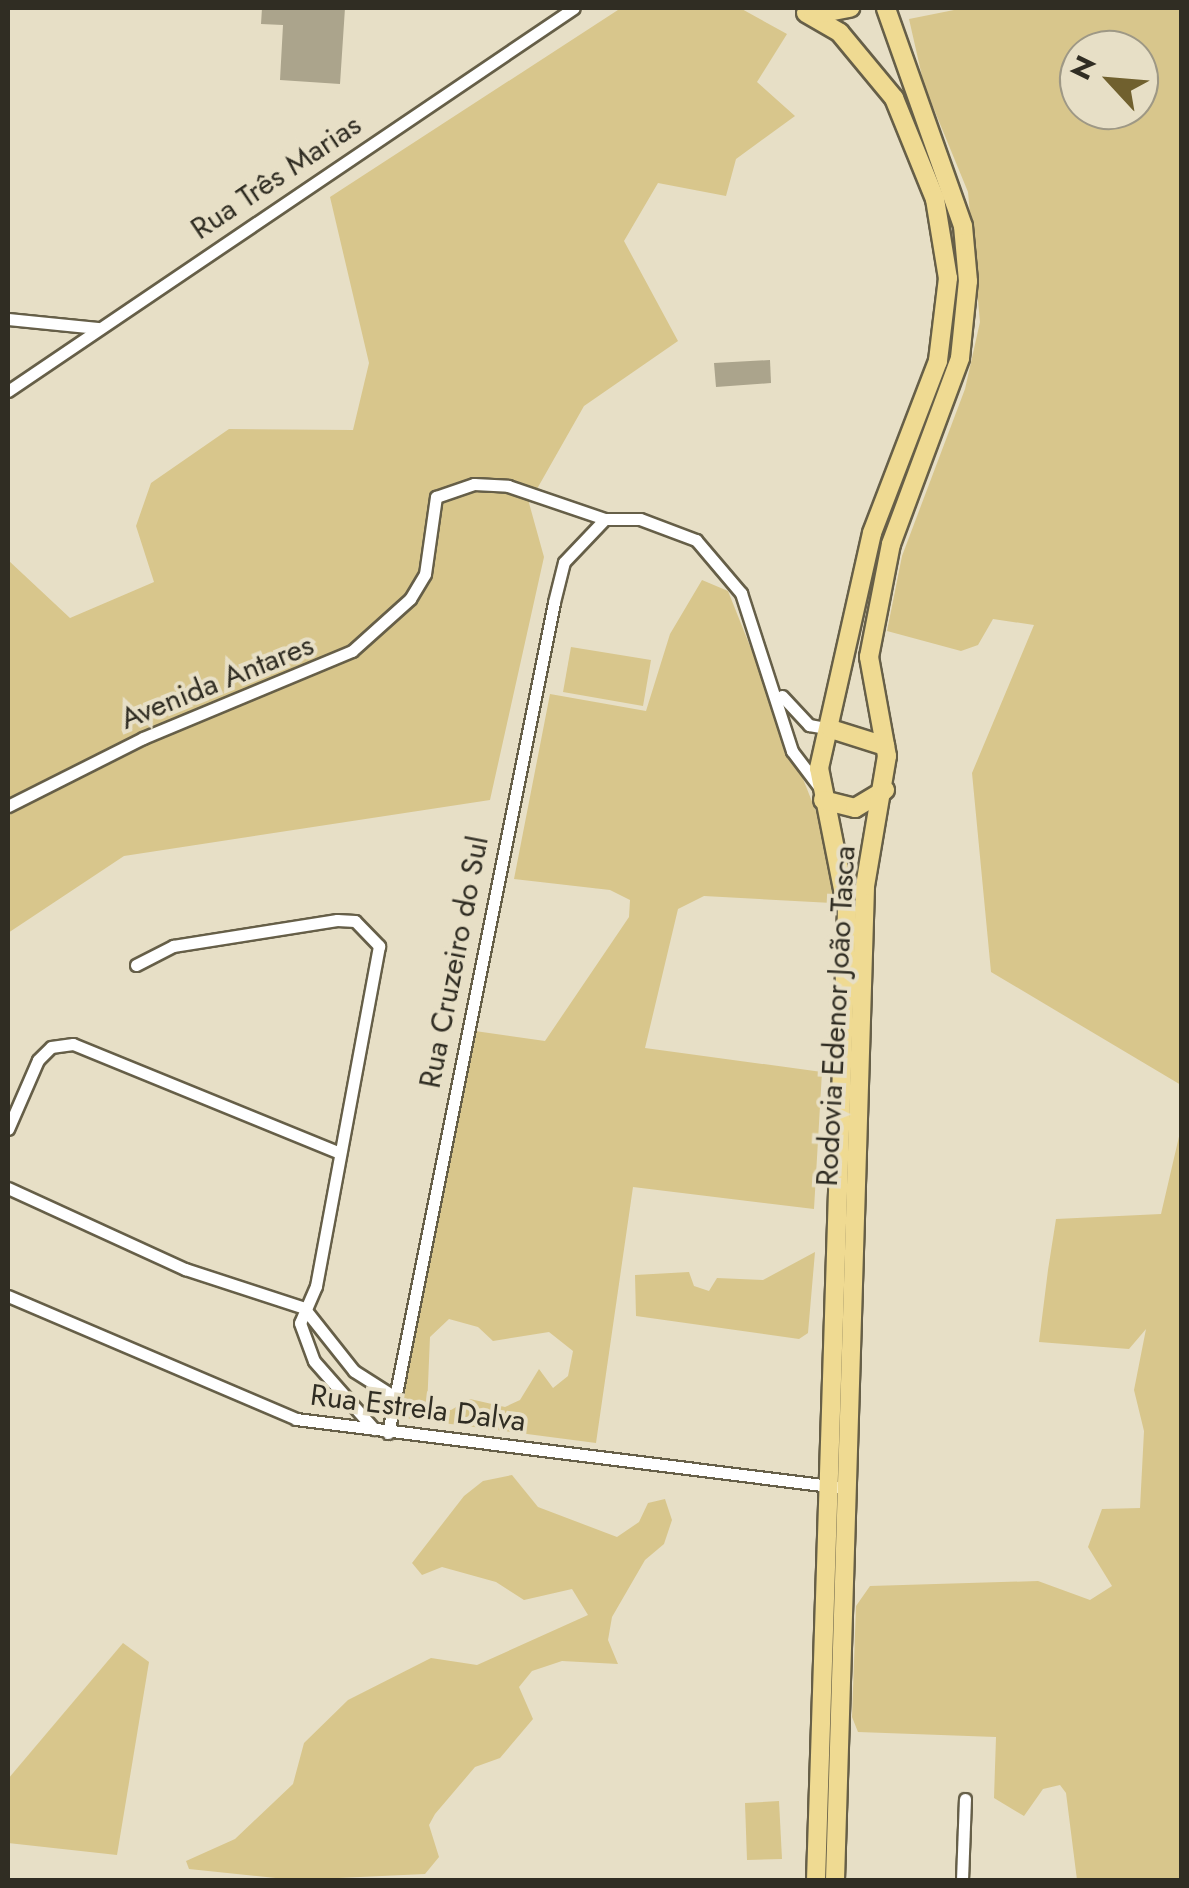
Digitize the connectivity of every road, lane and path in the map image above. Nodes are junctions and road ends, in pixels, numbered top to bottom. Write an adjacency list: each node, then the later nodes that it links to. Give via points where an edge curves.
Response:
1 (574, 8): 9 (street, Rua Três Marias)
2 (850, 8): 4 (main road, via 827,18)
3 (886, 8): 5 (main road, Rodovia Edenor João Tasca)
4 (803, 10): 6 (main road, via 840,33)
5 (906, 62): 6 (main road); 15 (main road, Rodovia Edenor João Tasca, via 964,226 967,298 960,358 875,608 870,688)
6 (880, 80): 14 (main road, via 935,198 946,317 938,361 872,533)
7 (8, 318): 8 (street)
8 (63, 322): 9 (street); 10 (street)
9 (98, 328): 10 (street, Rua Três Marias)
10 (81, 340): 11 (street, Rua Três Marias)
11 (8, 391)
12 (605, 519): 13 (street, via 669,527 722,564 762,637); 18 (street, Avenida Antares, via 508,486 474,484 436,497 425,574 410,599 352,650 143,738); 25 (street, Rua Cruzeiro do Sul, via 580,538 560,575)
13 (778, 688): 14 (street, via 800,720); 17 (street, via 792,750)
14 (831, 729): 15 (main road); 17 (main road)
15 (885, 746): 16 (main road, Rodovia Edenor João Tasca)
16 (885, 790): 17 (main road, via 856,808); 27 (main road, Rodovia Edenor João Tasca, via 867,855)
17 (821, 794): 27 (main road, Rodovia Edenor João Tasca, via 843,859 848,910)
18 (8, 806)
19 (136, 965): 21 (street, via 173,946 338,920 367,929 381,960)
20 (8, 1128): 21 (street, via 38,1060 51,1047 73,1044)
21 (340, 1153): 24 (street, via 316,1286)
22 (8, 1188): 24 (street, via 185,1269)
23 (8, 1296): 26 (street, Rua Estrela Dalva, via 258,1407)
24 (304, 1308): 25 (street, via 354,1371); 26 (street, via 300,1323 314,1361)
25 (392, 1395): 26 (street, Rua Cruzeiro do Sul)
26 (381, 1431): 27 (street, Rua Estrela Dalva)
27 (836, 1487): 29 (main road, Rodovia Edenor João Tasca); 30 (main road, Rodovia Edenor João Tasca)
28 (965, 1799): 31 (street)
29 (816, 1880)
30 (835, 1880)
31 (962, 1880)

